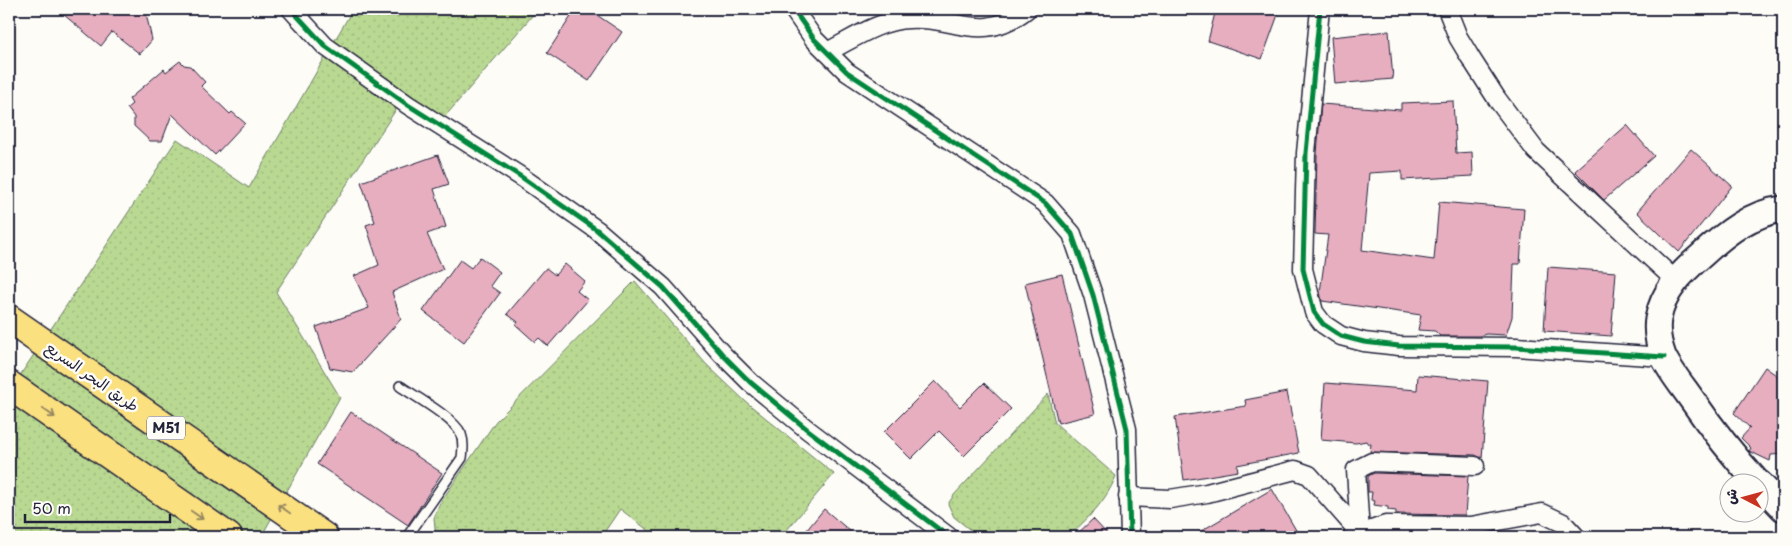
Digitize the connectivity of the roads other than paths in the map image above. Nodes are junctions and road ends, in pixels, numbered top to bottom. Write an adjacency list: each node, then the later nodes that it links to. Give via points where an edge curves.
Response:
1 (291, 9): 22 (street, via 325,46 597,230 663,287 750,382)
2 (793, 9): 6 (street)
3 (1027, 9): 6 (street, via 992,28 924,19 888,22)
4 (1320, 9): 10 (street, via 1306,153 1303,270 1314,312 1323,324 1341,336 1399,346 1516,347)
5 (1447, 9): 8 (street, via 1458,37 1496,99 1536,150)
6 (827, 52): 16 (street, via 847,72 1045,203 1069,230 1094,295 1127,429)
7 (1783, 209): 8 (street, via 1766,212 1725,234)
8 (1675, 280): 10 (street, via 1663,301 1658,320 1658,339)
9 (9, 319): 20 (highway, طريق البحر السريع / M51, one-way to 9)
10 (1664, 357): 14 (street, via 1708,423)
11 (9, 385): 19 (highway, one-way to 19)
12 (400, 386): 21 (lane, via 455,424 462,435 463,446 462,458)
13 (1475, 466): 18 (street, via 1372,462 1360,466 1355,480)
14 (1751, 474)
15 (1770, 495): 17 (street)
16 (1128, 497): 18 (street, via 1170,499 1301,470 1310,475); 23 (street)
17 (1783, 508)
18 (1356, 535): 24 (street, via 1386,525 1471,526 1542,513 1563,523)
19 (228, 537)
20 (324, 537)
21 (407, 537)
22 (949, 537)
23 (1130, 537)
24 (1576, 537)

